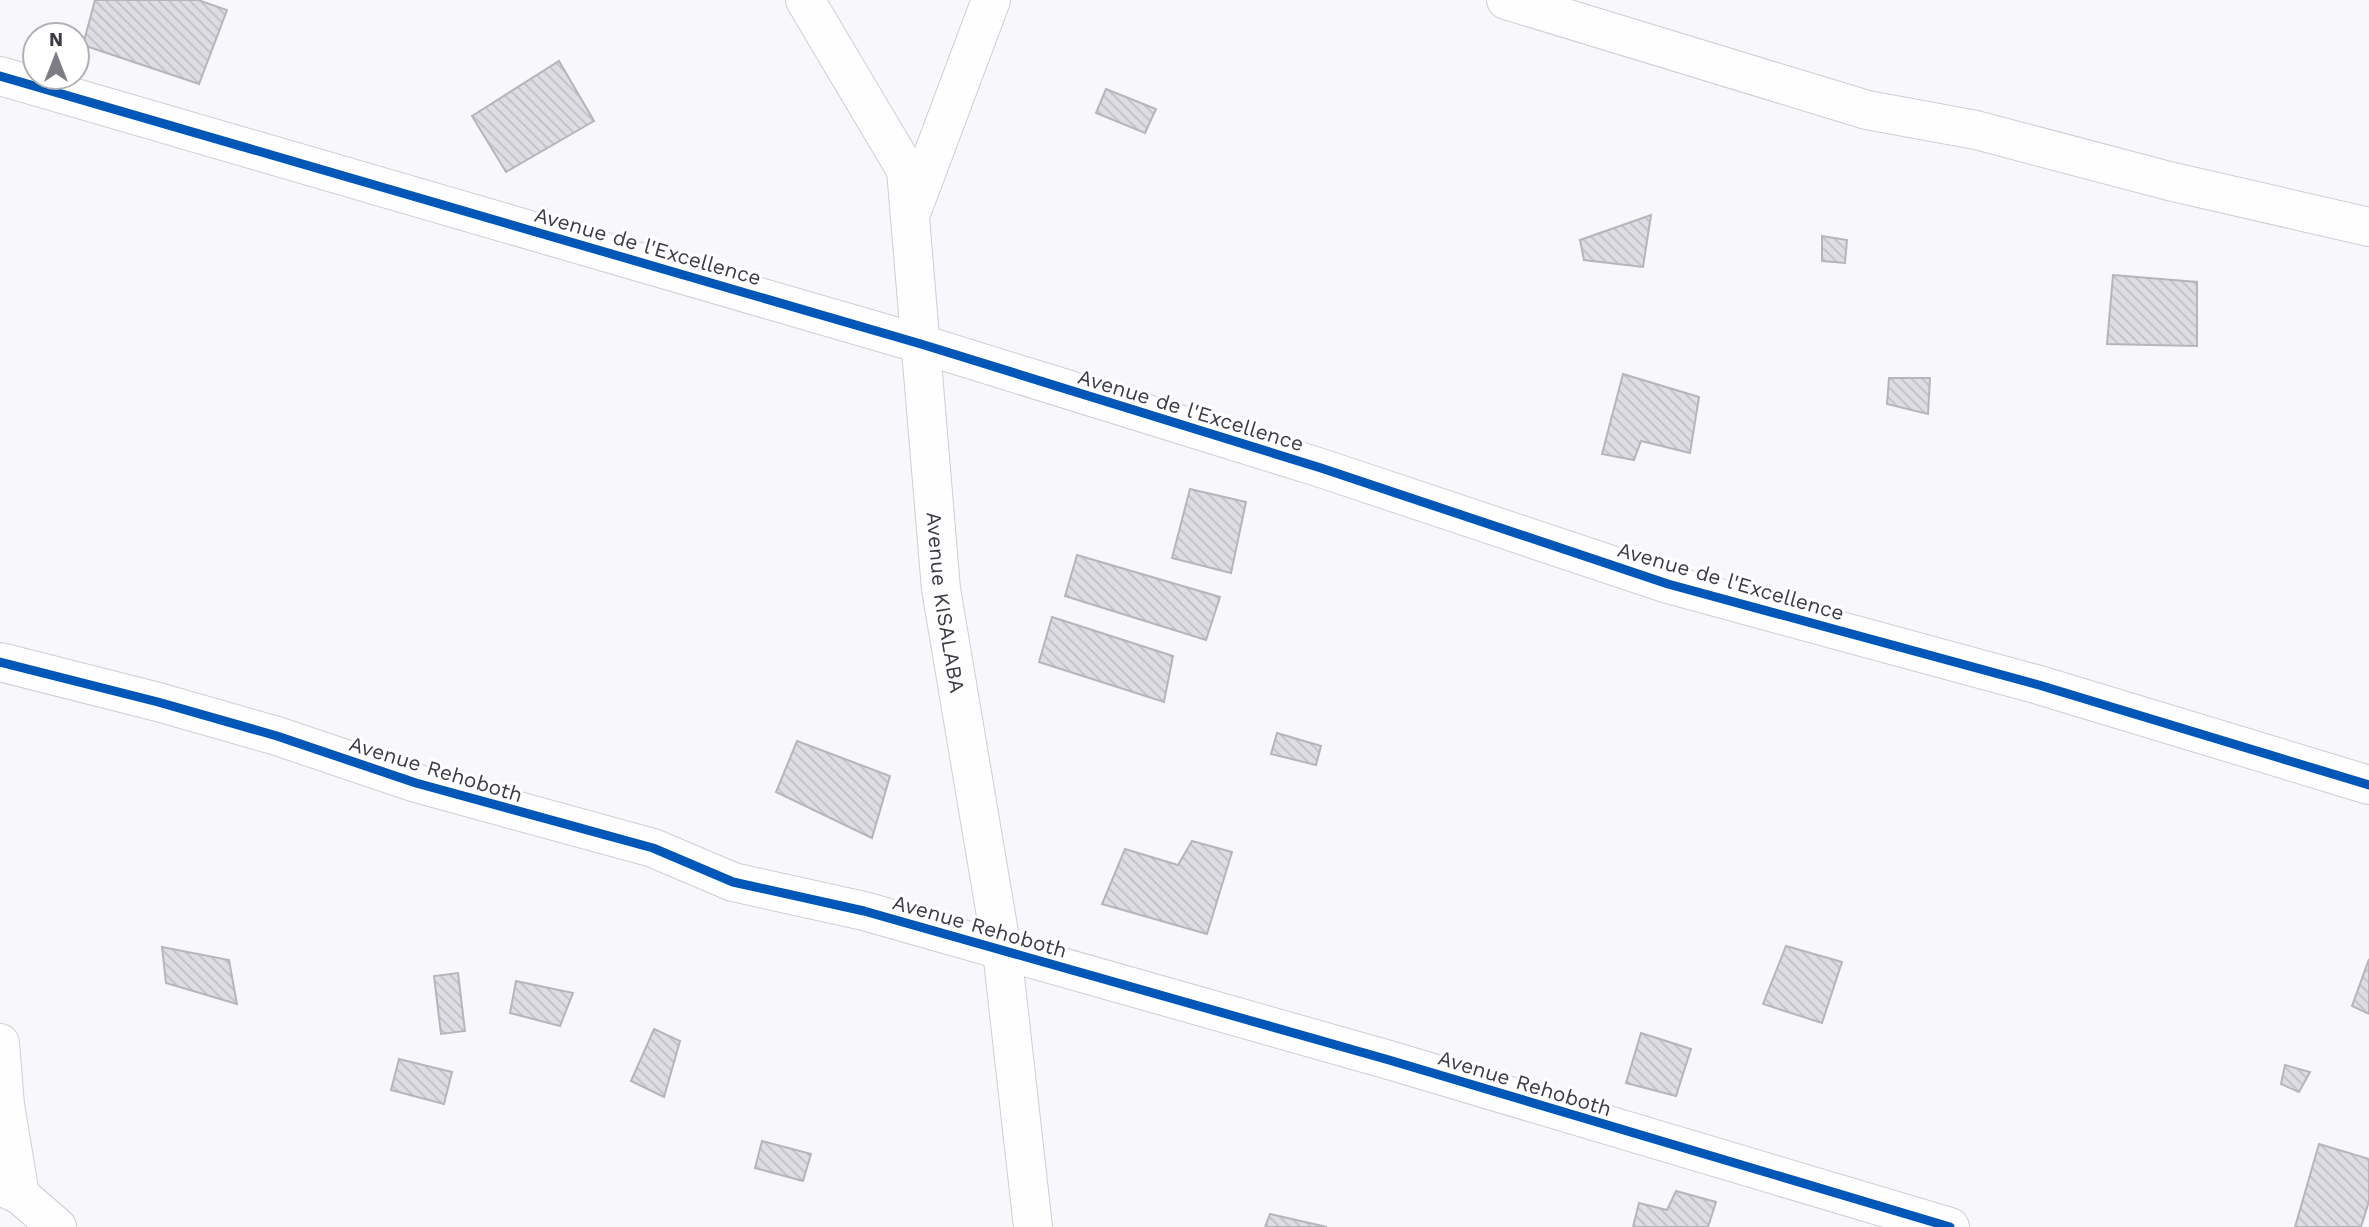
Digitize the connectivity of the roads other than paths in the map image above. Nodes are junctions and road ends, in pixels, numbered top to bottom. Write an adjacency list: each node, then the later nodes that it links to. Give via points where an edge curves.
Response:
1 (805, 0): 5 (street, Avenue KISALABA, via 905,170)
2 (990, 0): 5 (street)
3 (1506, 0): 6 (street, via 1867,110 1976,130)
4 (0, 76): 7 (street, Avenue de l'Excellence)
5 (910, 216): 7 (street, Avenue KISALABA)
6 (2369, 227)
7 (921, 344): 9 (street, Avenue de l'Excellence, via 1321,468 1668,584 2039,685); 10 (street, Avenue KISALABA, via 942,589)
8 (0, 662): 10 (street, Avenue Rehoboth, via 158,702 416,783 653,848 733,882 863,911)
9 (2369, 785)
10 (1002, 950): 14 (street, Avenue KISALABA); 15 (street, Avenue Rehoboth)
11 (0, 1042): 12 (street)
12 (10, 1191): 13 (street)
13 (57, 1227)
14 (1033, 1227)
15 (1950, 1227)

